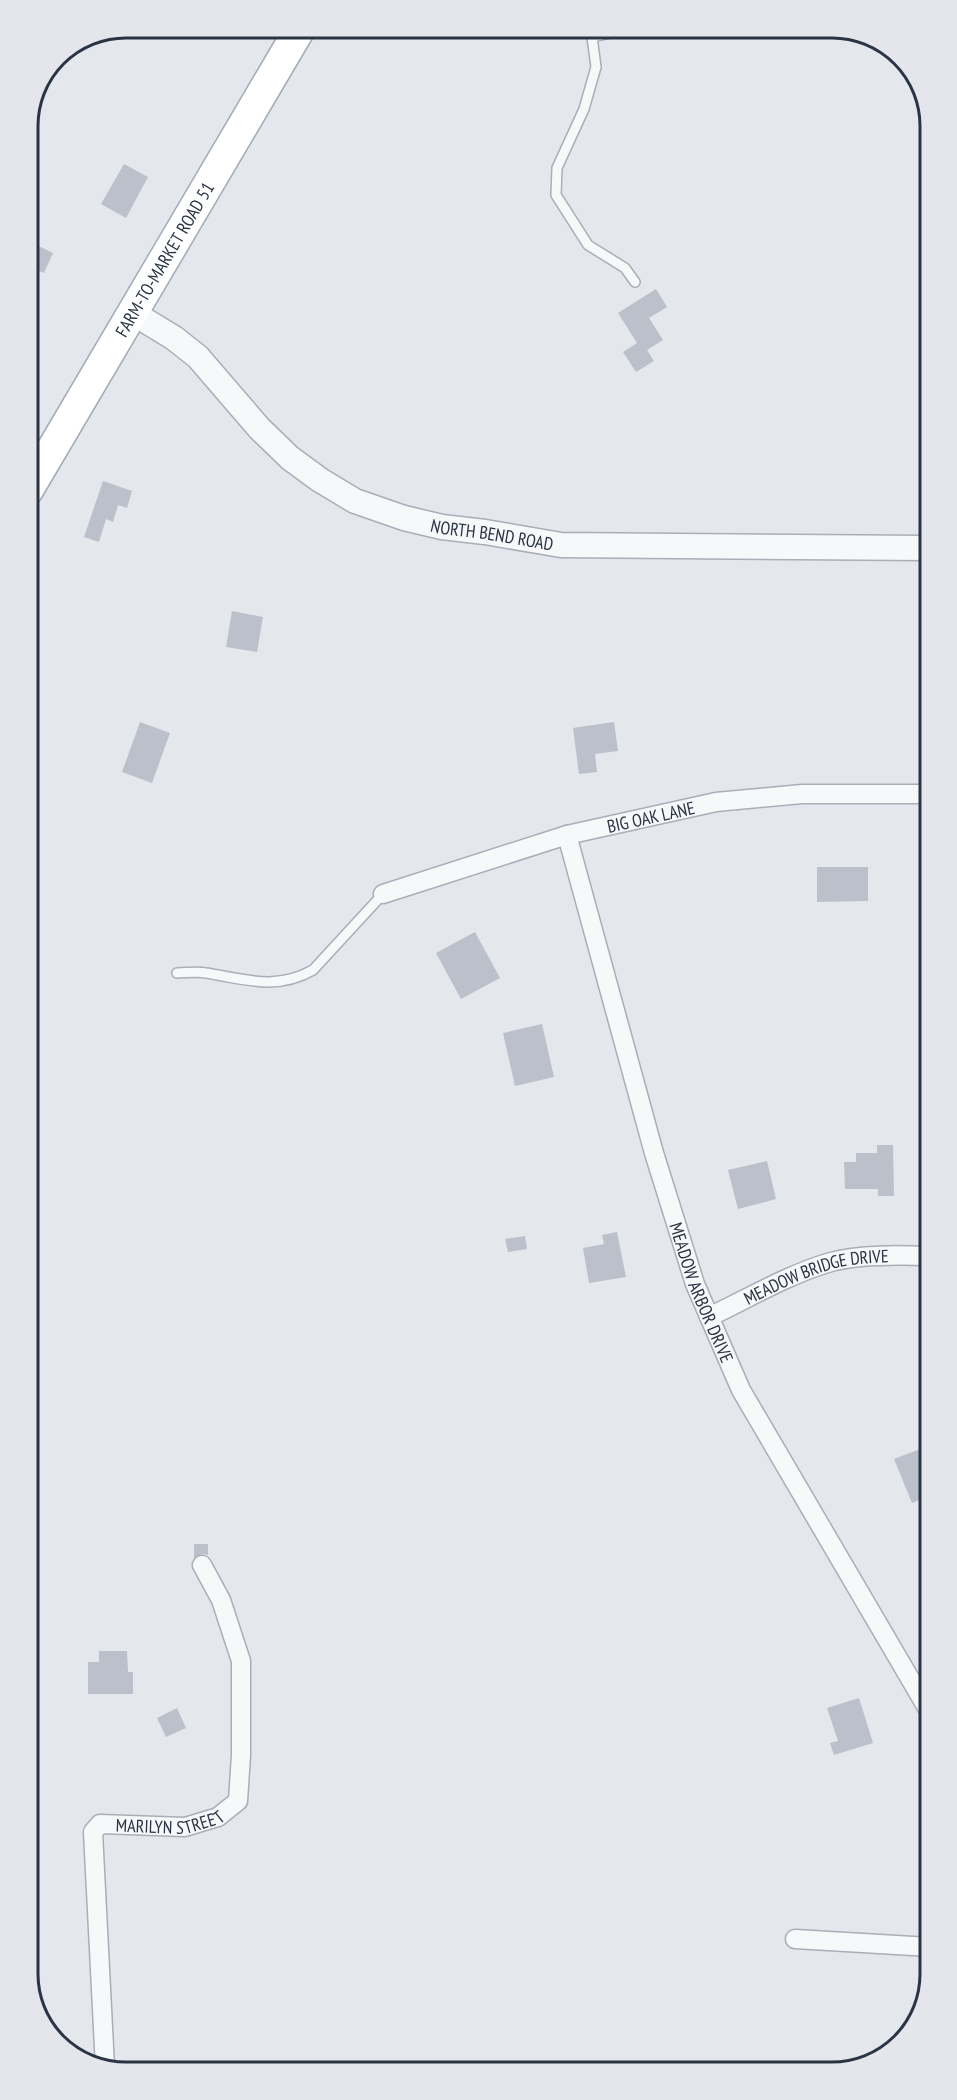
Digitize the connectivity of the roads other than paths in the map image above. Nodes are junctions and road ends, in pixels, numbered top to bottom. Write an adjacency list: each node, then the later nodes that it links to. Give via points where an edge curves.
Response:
1 (295, 38): 4 (main road, FARM-TO-MARKET ROAD 51)
2 (592, 38): 3 (lane, via 596,67 584,110 557,168 556,195 588,245 625,268)
3 (635, 282)
4 (133, 313): 5 (main road, FARM-TO-MARKET ROAD 51); 6 (street, NORTH BEND ROAD, via 198,357 290,458 355,501 404,518 561,545)
5 (38, 473)
6 (920, 548)
7 (920, 794): 8 (street, BIG OAK LANE, via 802,794 716,802)
8 (567, 836): 9 (street, BIG OAK LANE); 12 (street, MEADOW ARBOR DRIVE, via 654,1153)
9 (383, 894): 10 (lane, via 313,970 298,978 265,983 203,972)
10 (177, 973)
11 (920, 1256): 12 (street, MEADOW BRIDGE DRIVE, via 832,1262)
12 (709, 1317): 14 (street, MEADOW ARBOR DRIVE, via 741,1390)
13 (202, 1565): 17 (street, MARILYN STREET, via 221,1600 241,1661 238,1801 218,1817 185,1827 100,1824 93,1832)
14 (920, 1696)
15 (795, 1939): 16 (street)
16 (920, 1946)
17 (105, 2060)

